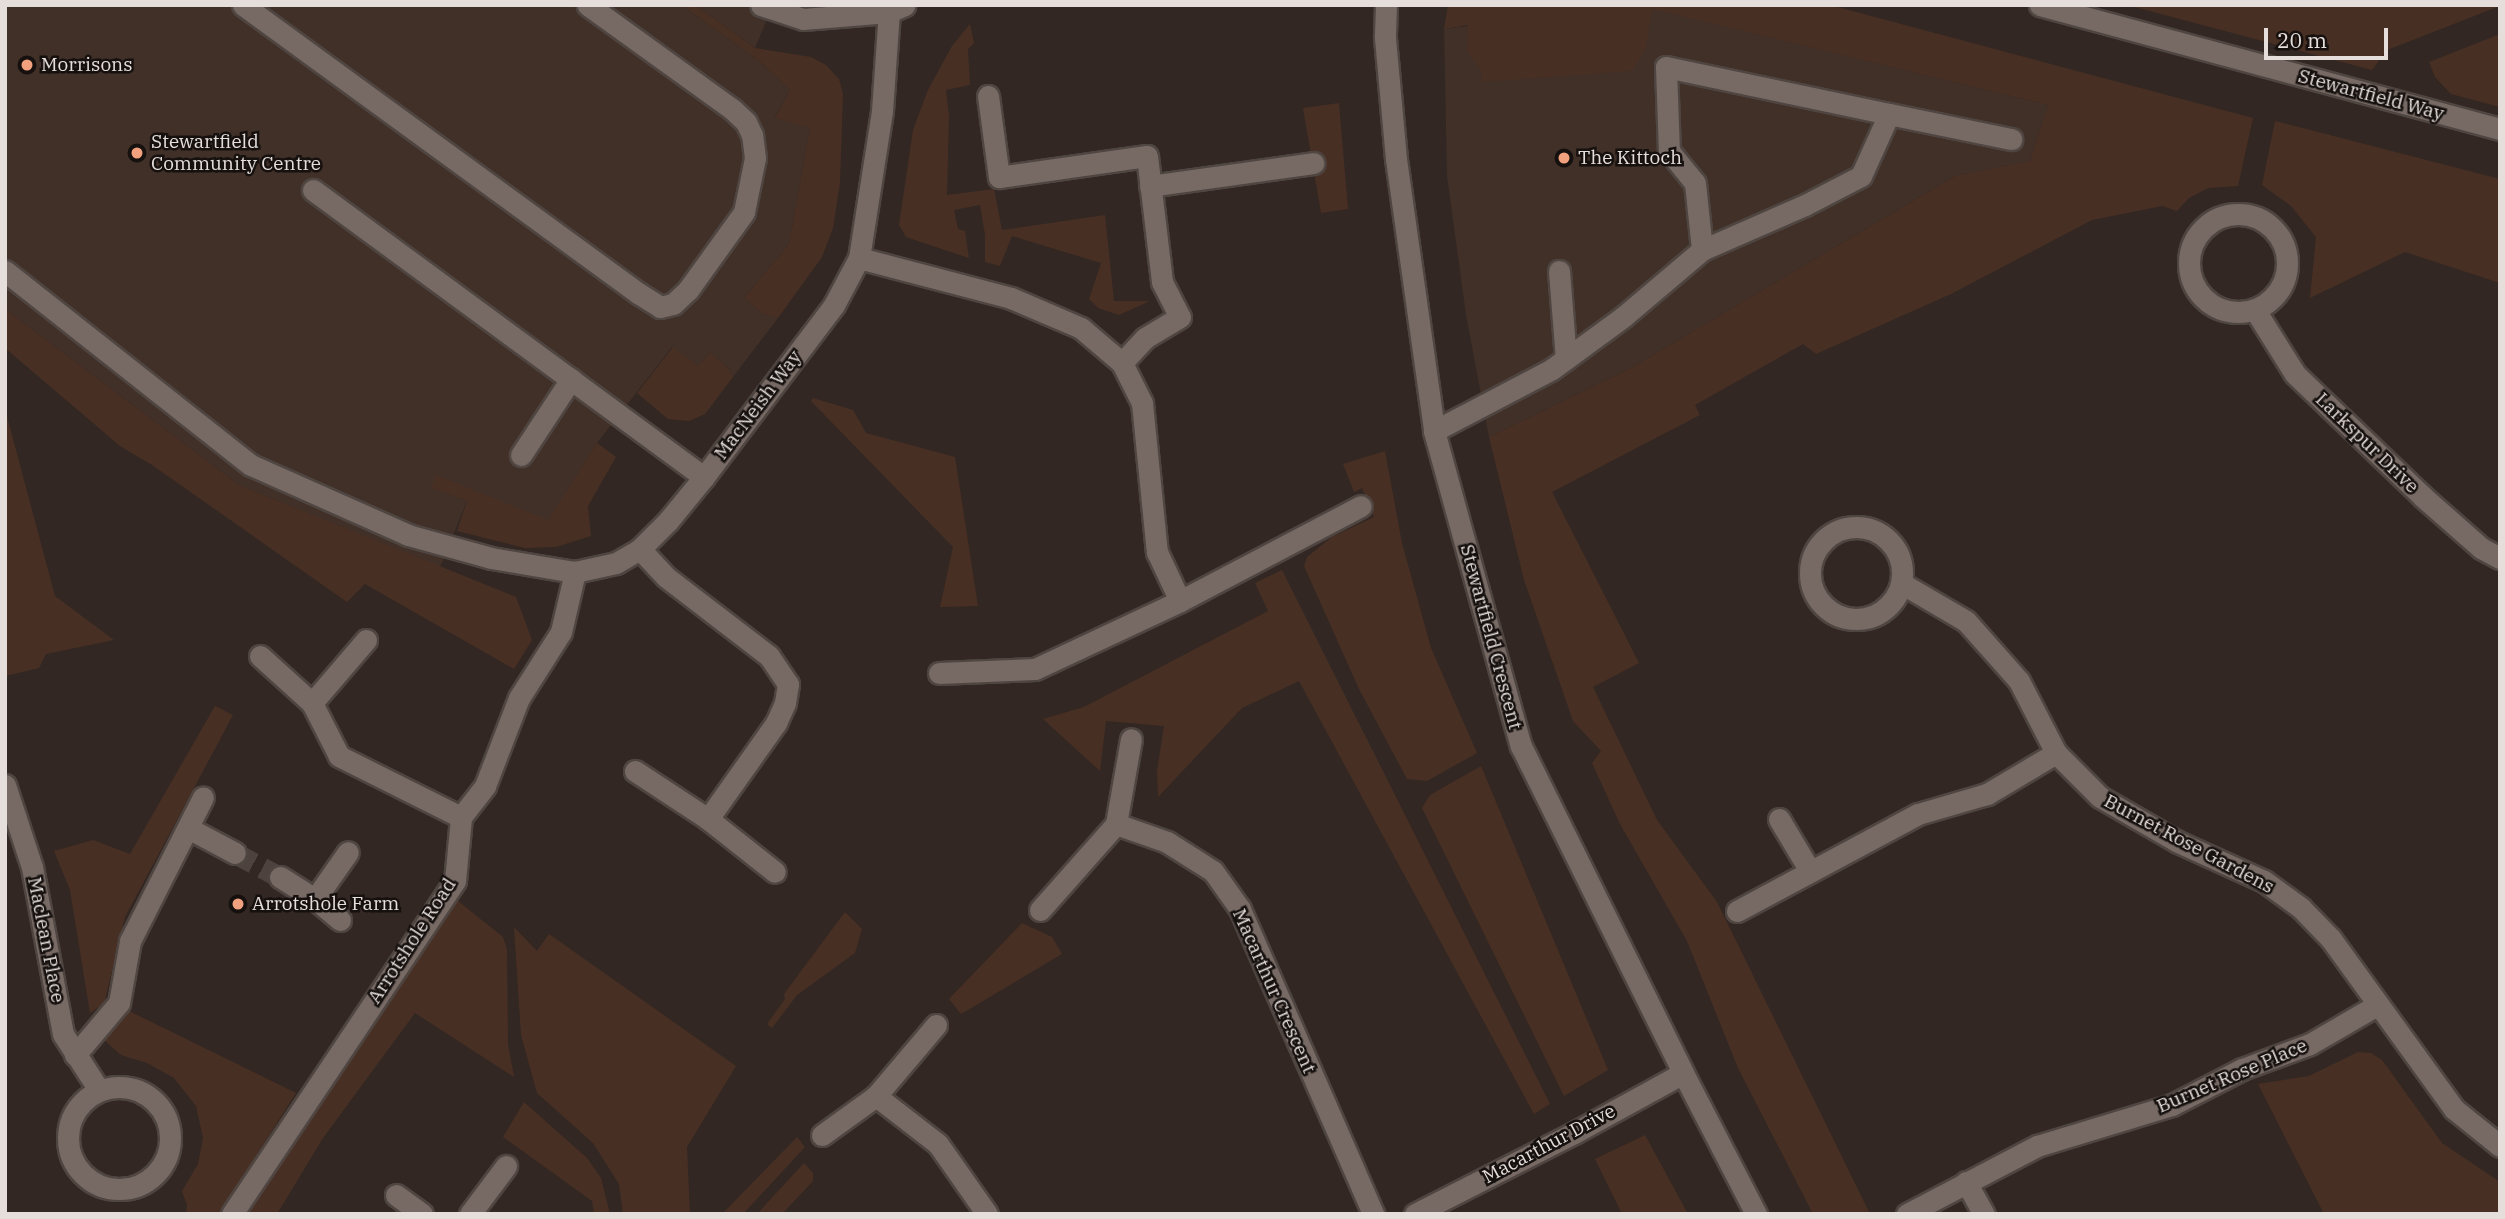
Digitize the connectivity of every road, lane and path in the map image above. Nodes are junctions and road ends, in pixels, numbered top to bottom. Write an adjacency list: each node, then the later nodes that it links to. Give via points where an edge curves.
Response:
1 (243, 5): 2 (street, via 638,293 660,307 673,304 744,212 753,182 752,135 732,109)
2 (588, 5)
3 (761, 5): 6 (street, MacNeish Way, via 803,19)
4 (2040, 5): 9 (street, Stewartfield Way)
5 (1384, 7): 22 (street, Stewartfield Crescent, via 1396,159)
6 (897, 9): 15 (street, MacNeish Way)
7 (988, 96): 12 (street, via 999,177 1147,156)
8 (1889, 114): 10 (street); 14 (street, via 1861,176); 14 (street, via 1666,67 1669,151 1695,183)
9 (2500, 129)
10 (2011, 139)
11 (1313, 163): 12 (street)
12 (1150, 186): 20 (street, via 1162,282 1180,317 1145,338)
13 (313, 190): 21 (street)
14 (1702, 250): 19 (street)
15 (859, 258): 20 (street, via 1011,298 1081,328); 24 (street, MacNeish Way, via 834,304)
16 (5, 271): 28 (street, MacNeish Way, via 251,465 408,535 491,558)
17 (1559, 271): 19 (street)
18 (2255, 310): 18 (street, via 2235,312 2216,307 2201,295 2191,278 2189,258 2194,240 2207,225 2224,216 2244,214 2260,219 2283,242 2287,265 2280,289); 27 (street, Larkspur Drive, via 2295,374 2422,496 2481,548)
19 (1566, 359): 22 (street)
20 (1122, 363): 30 (street, via 1142,403 1157,552)
21 (571, 379): 23 (street); 24 (street)
22 (1434, 431): 57 (street, Stewartfield Crescent, via 1521,746)
23 (521, 455)
24 (704, 477): 26 (street, MacNeish Way)
25 (1361, 506): 30 (street)
26 (640, 549): 28 (street, MacNeish Way, via 616,563); 41 (street, via 666,577 769,656 788,684 776,723)
27 (2500, 558)
28 (575, 572): 40 (street, via 561,632 519,698 485,786)
29 (1901, 583): 29 (street, via 1885,608 1858,619 1843,617 1818,600 1810,570 1813,555 1827,538 1847,528 1862,527 1889,540 1902,567); 36 (street, Burnet Rose Gardens, via 1966,621 2019,681)
30 (1180, 601): 33 (street, via 1035,669)
31 (366, 640): 34 (street)
32 (260, 656): 34 (street)
33 (939, 673)
34 (312, 703): 40 (street, via 339,756)
35 (1131, 739): 43 (street)
36 (2056, 753): 47 (street, via 1987,794 1918,814); 54 (street, Burnet Rose Gardens, via 2100,797 2178,842 2264,881 2301,908 2331,939)
37 (635, 771): 41 (street)
38 (5, 785): 56 (street, Maclean Place, via 32,867 63,1034)
39 (203, 797): 44 (street)
40 (461, 817): 65 (street, Arrotshole Road, via 455,881)
41 (708, 819): 48 (street)
42 (1779, 819): 47 (street)
43 (1116, 824): 51 (street); 69 (street, Macarthur Crescent, via 1167,842 1213,871 1240,909)
44 (188, 828): 46 (street); 56 (street, via 130,941 119,1003)
45 (348, 852): 50 (street)
46 (235, 853)
47 (1810, 871): 52 (street)
48 (775, 872)
49 (281, 877): 50 (street)
50 (315, 899): 53 (street)
51 (1040, 910)
52 (1737, 911)
53 (340, 920)
54 (2377, 1005): 61 (street, Burnet Rose Gardens, via 2454,1109); 63 (street, Burnet Rose Place, via 2310,1044 2242,1069 2172,1105 2037,1146)
55 (936, 1025): 59 (street)
56 (75, 1055): 58 (street, Maclean Place)
57 (1683, 1073): 70 (street, Macarthur Drive); 71 (street, Stewartfield Crescent)
58 (99, 1090): 58 (street, via 76,1109 69,1125 71,1156 80,1172 106,1188 144,1184 157,1174 170,1151 165,1112 142,1091 125,1086)
59 (876, 1096): 60 (street); 68 (street, via 938,1144)
60 (822, 1135)
61 (2500, 1146)
62 (506, 1166): 67 (street)
63 (1966, 1182): 72 (street, Burnet Rose Place); 73 (street)
64 (396, 1195): 66 (street)
65 (232, 1214)
66 (422, 1214)
67 (470, 1214)
68 (987, 1214)
69 (1373, 1214)
70 (1415, 1214)
71 (1756, 1214)
72 (1907, 1214)
73 (1984, 1214)

